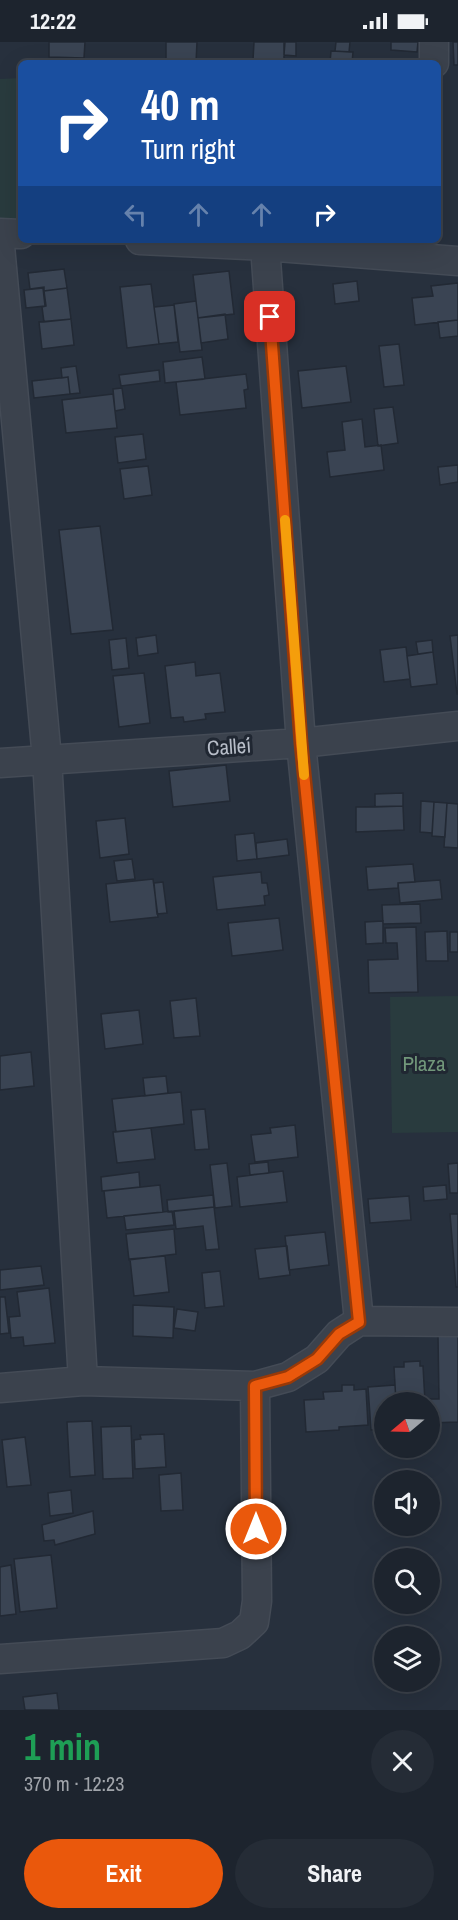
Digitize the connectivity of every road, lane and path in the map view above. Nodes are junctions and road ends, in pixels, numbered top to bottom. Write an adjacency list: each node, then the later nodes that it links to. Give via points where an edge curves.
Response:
1 (434, 42): 2 (street)
2 (434, 60)
3 (0, 233): 4 (street)
4 (18, 234)
5 (202, 243): 7 (street)
6 (0, 246): 12 (street)
7 (265, 246): 8 (street); 11 (street)
8 (428, 249): 9 (street)
9 (458, 261)
10 (458, 726): 11 (street, Calle´i)
11 (301, 743): 12 (street, Calle´i); 14 (street)
12 (47, 759): 13 (street, Calle´i); 16 (street)
13 (0, 763)
14 (359, 1322): 15 (street); 17 (street, via 339,1334 317,1359 288,1377)
15 (458, 1322)
16 (83, 1381): 17 (street); 18 (street)
17 (255, 1386): 19 (street, via 254,1622 223,1643)
18 (0, 1388)
19 (0, 1659)

